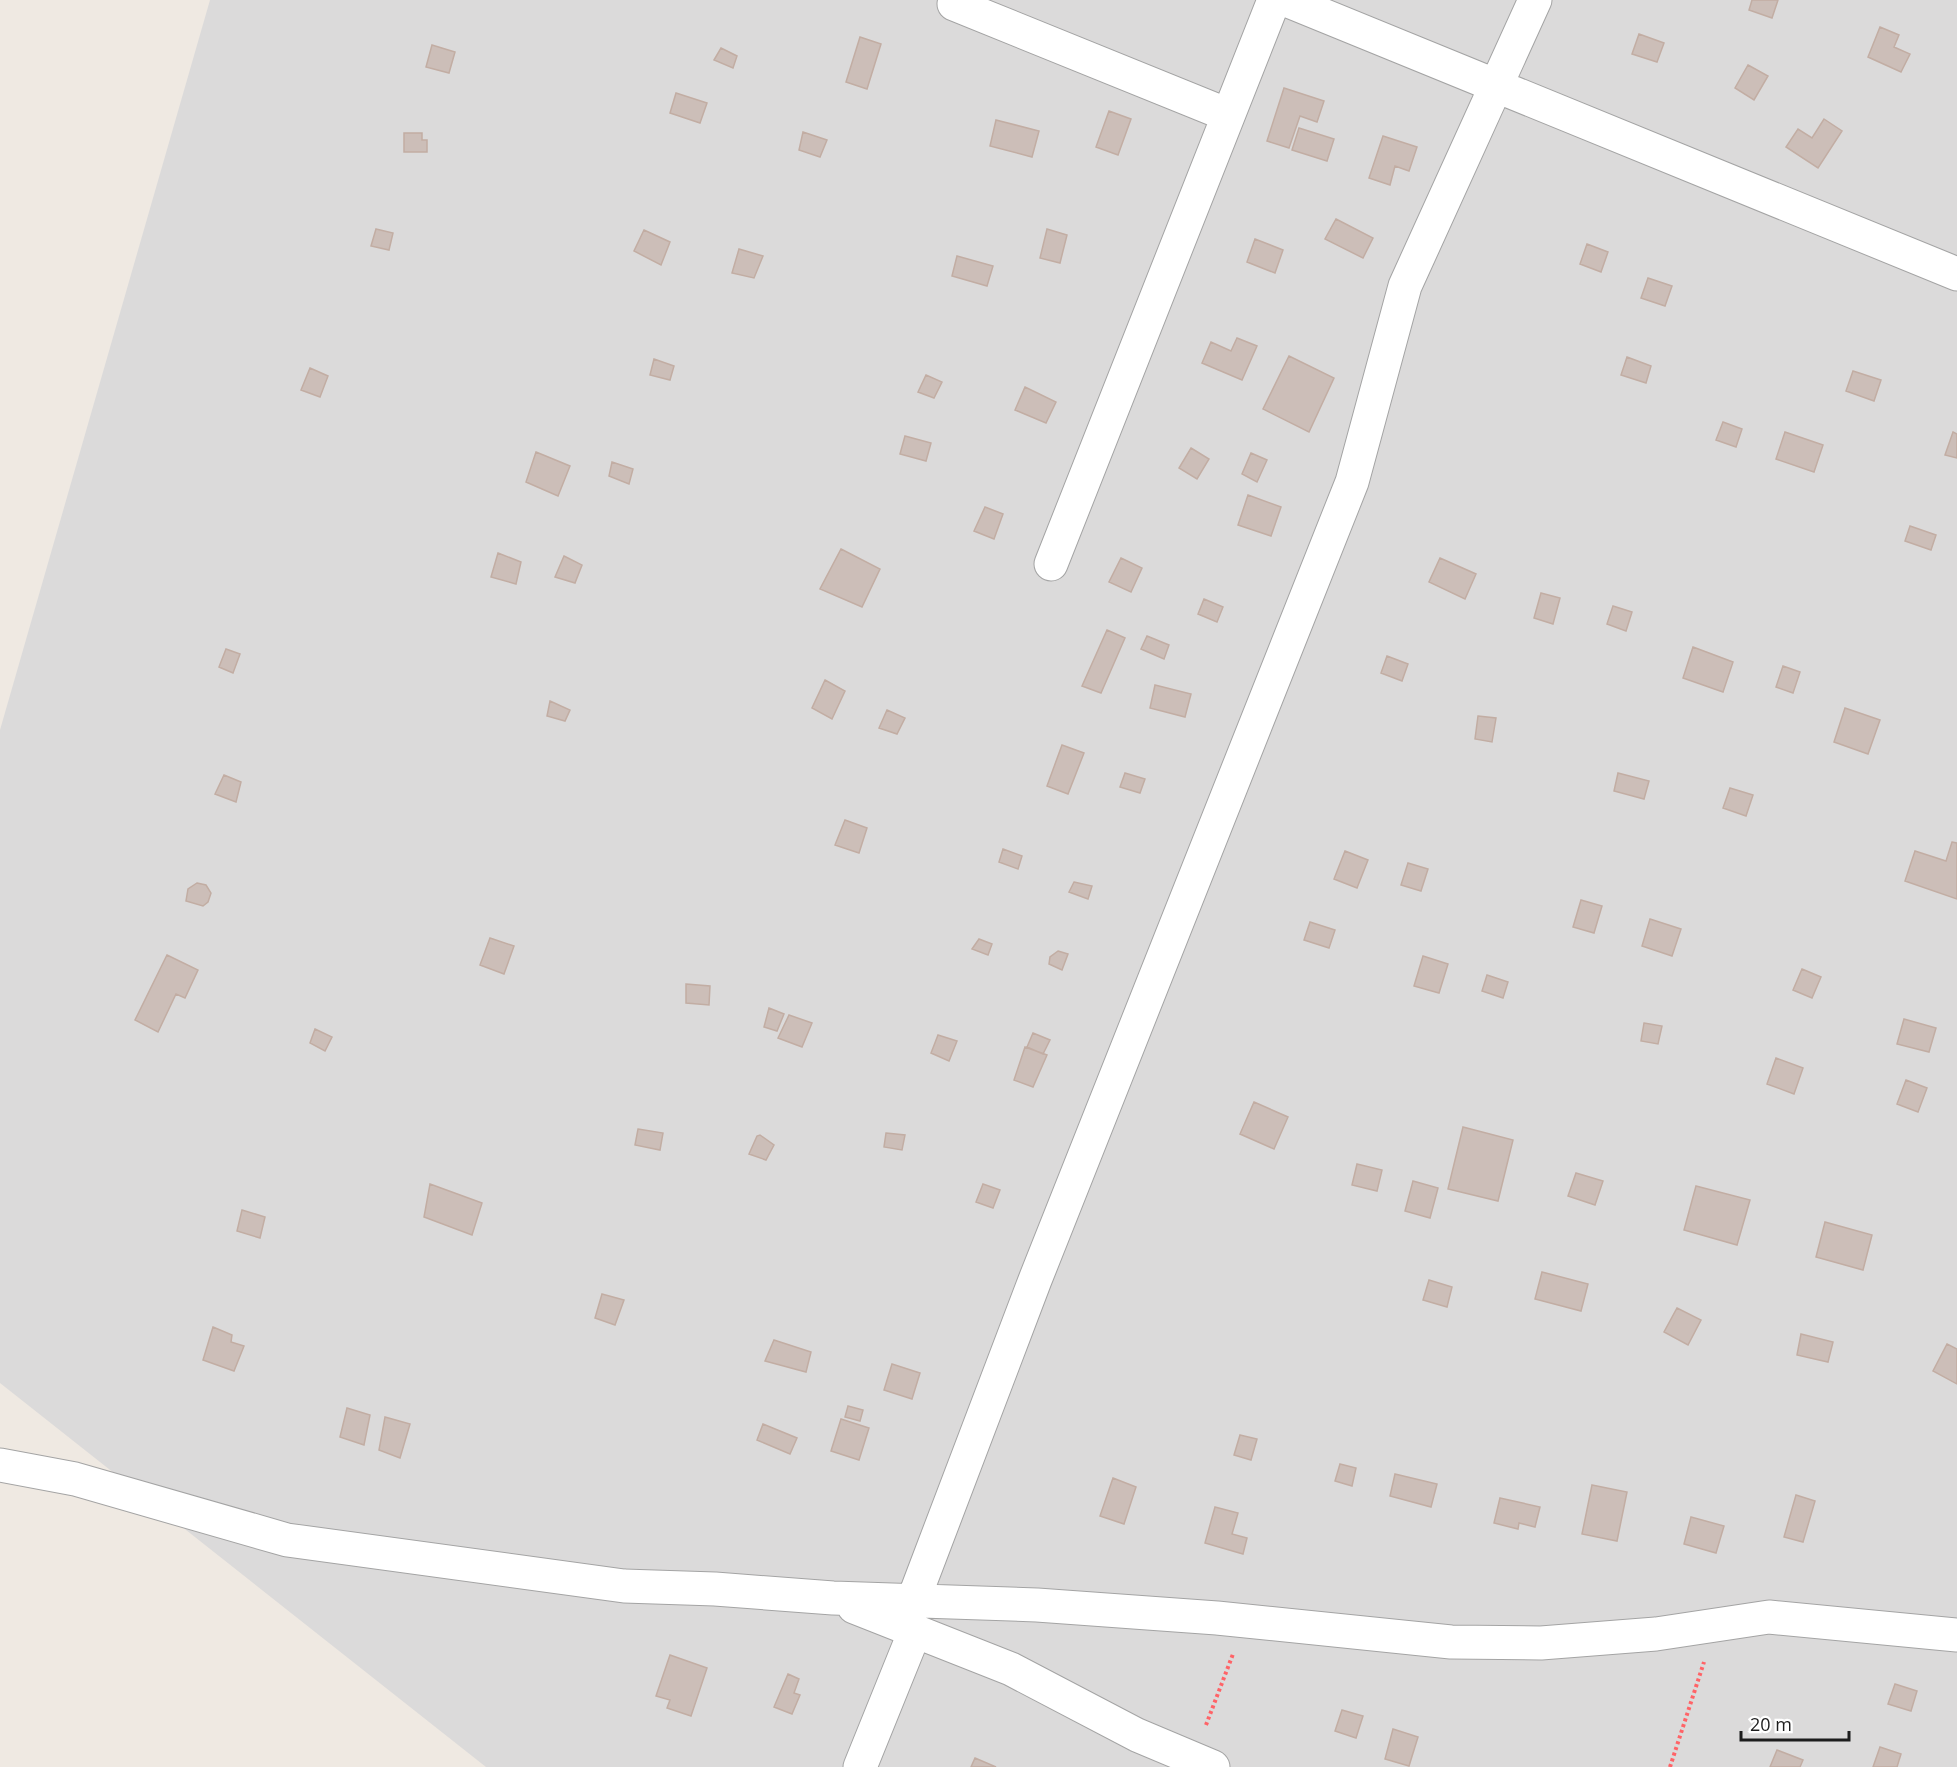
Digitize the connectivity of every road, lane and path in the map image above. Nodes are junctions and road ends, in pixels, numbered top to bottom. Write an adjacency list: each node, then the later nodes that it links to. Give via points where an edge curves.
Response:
1 (956, 0): 6 (street, via 954,4)
2 (1274, 0): 6 (street)
3 (1286, 0): 5 (street)
4 (1535, 0): 5 (street)
5 (1495, 87): 7 (street); 10 (street, via 1405,286 1352,482 1040,1269)
6 (1228, 115): 8 (street)
7 (1957, 274)
8 (1051, 564)
9 (0, 1465): 10 (street, via 75,1479 287,1540 624,1586 833,1598)
10 (914, 1616): 11 (street, via 1037,1605); 14 (street); 15 (street)
11 (1246, 1621): 12 (street, via 1452,1642 1541,1643); 14 (path)
12 (1716, 1625): 13 (street, via 1769,1617); 16 (path)
13 (1957, 1635)
14 (1199, 1765)
15 (860, 1767)
16 (1670, 1767)

